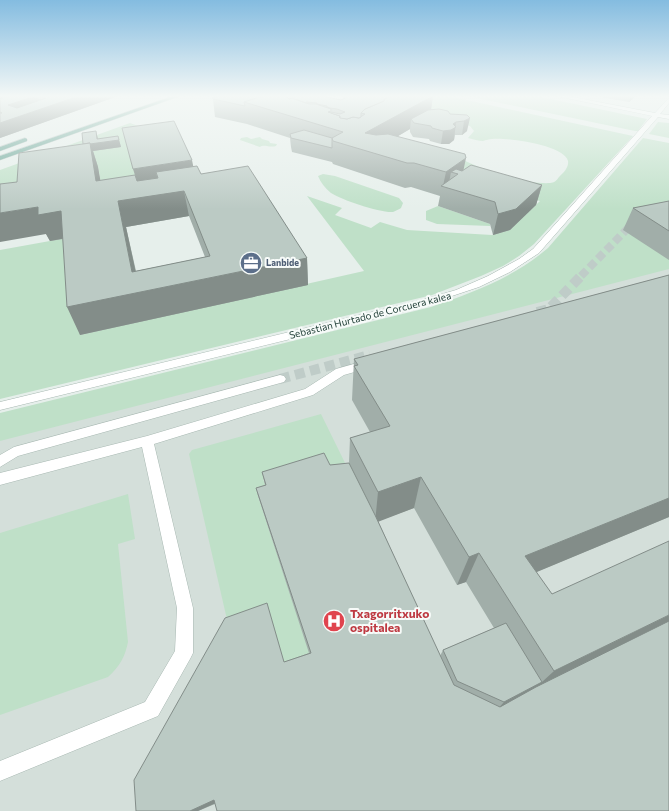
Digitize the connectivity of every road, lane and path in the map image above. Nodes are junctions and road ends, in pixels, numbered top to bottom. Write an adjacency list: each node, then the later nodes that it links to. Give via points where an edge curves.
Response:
1 (69, 134): 5 (main road)
2 (640, 134): 8 (street, Sebastian Hurtado de Corcuera kalea, via 536,251 521,263 496,276 443,298 409,307)
3 (30, 139): 4 (main road)
4 (0, 149)
5 (0, 158)
6 (378, 362): 9 (street, via 340,372 309,392)
7 (280, 379): 10 (street, via 14,452)
8 (0, 406)
9 (146, 441): 11 (street); 12 (street, via 186,608 184,654 151,709)
10 (0, 462)
11 (0, 479)
12 (0, 772)

